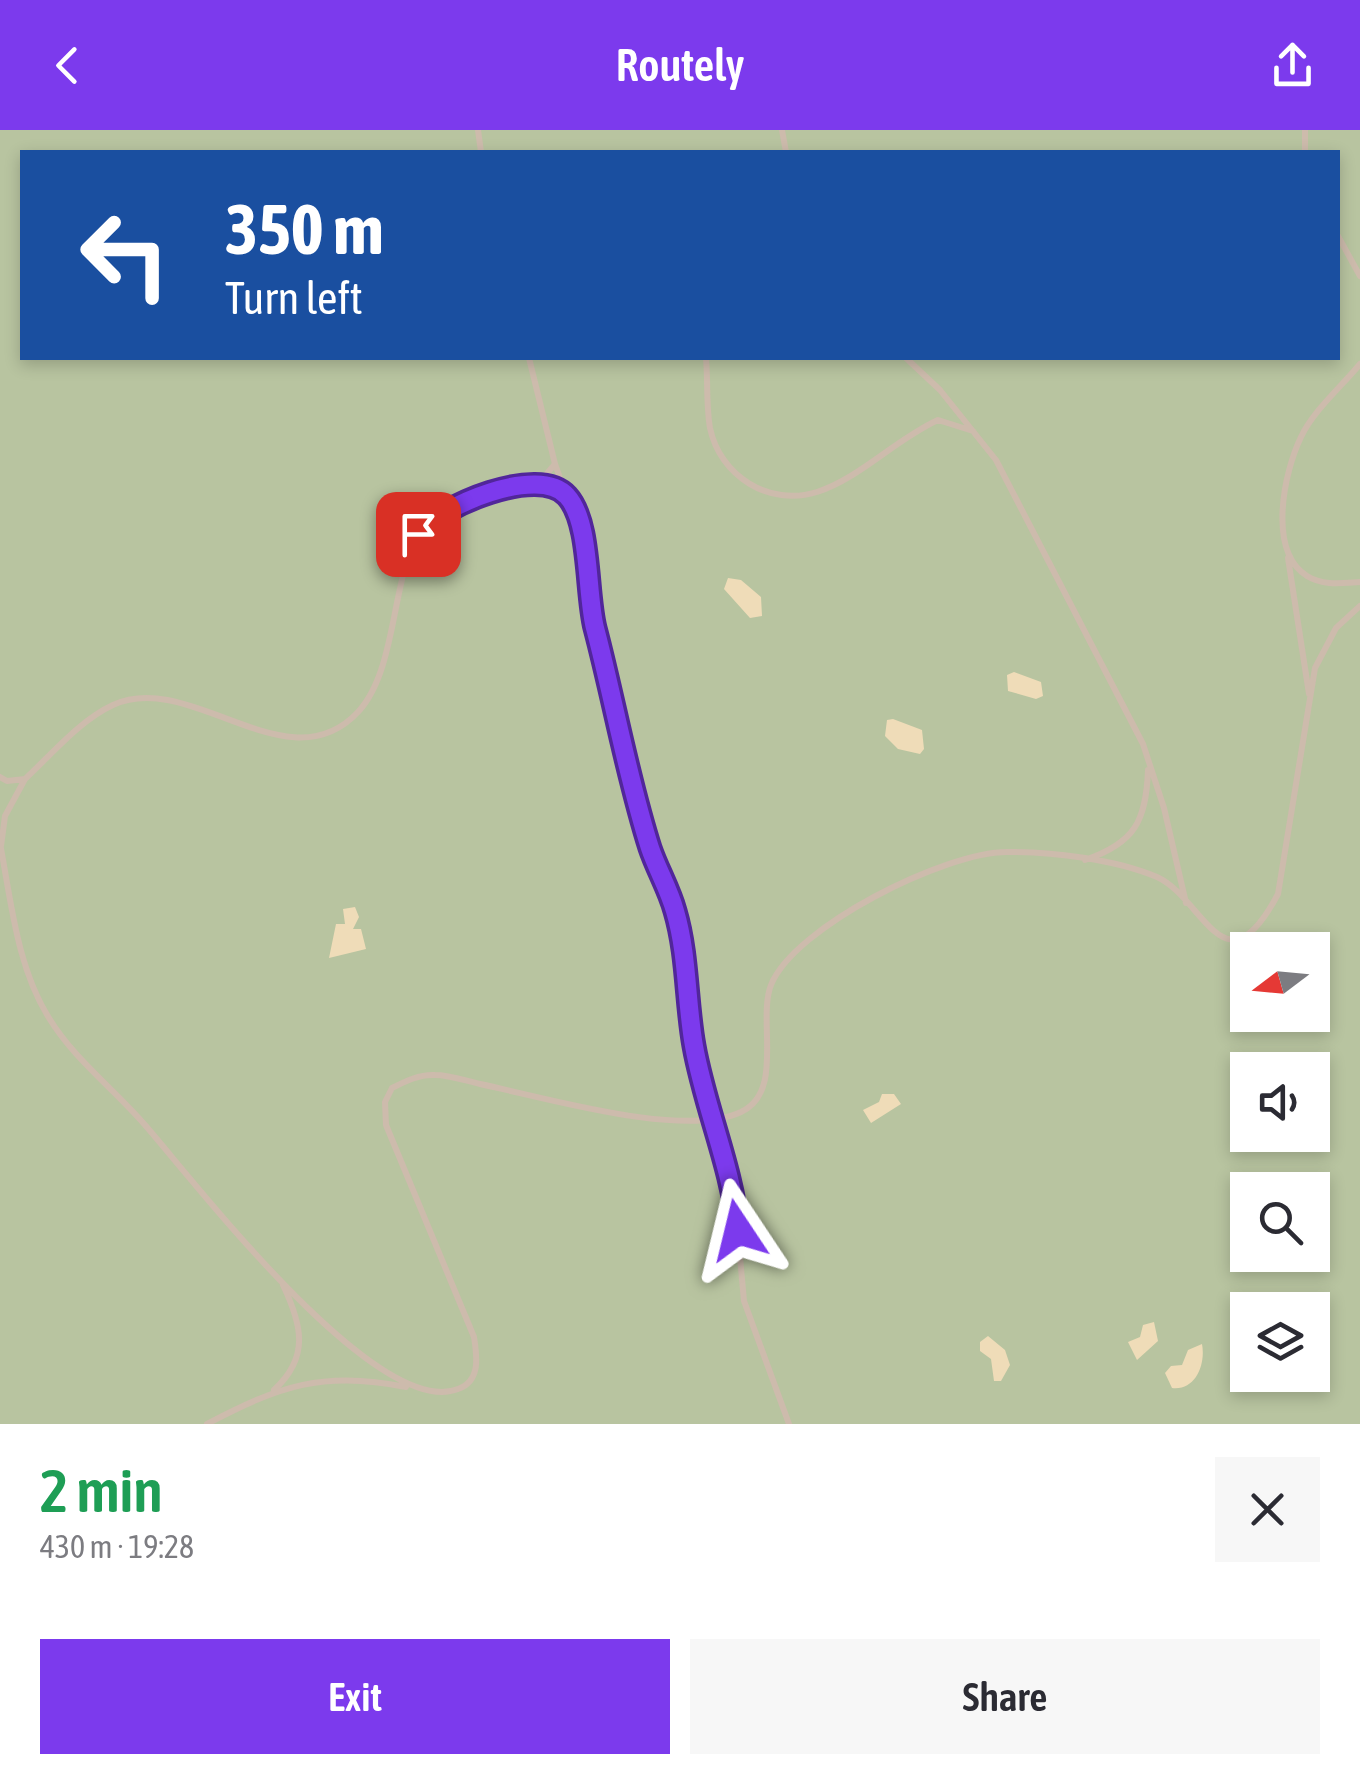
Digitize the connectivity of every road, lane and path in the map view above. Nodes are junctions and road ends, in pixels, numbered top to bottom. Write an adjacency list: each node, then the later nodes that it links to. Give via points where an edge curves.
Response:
1 (1340, 240): 2 (lane)
2 (1360, 276)
3 (529, 360): 8 (lane)
4 (706, 360): 7 (lane, via 710,428 721,458 743,482 777,495 816,492 938,420)
5 (908, 360): 7 (lane)
6 (1360, 364): 11 (lane, via 1301,436)
7 (974, 432): 15 (lane, via 996,460)
8 (555, 464): 9 (lane); 10 (lane)
9 (538, 484): 10 (lane); 17 (lane, via 481,495 430,518 410,556 381,676 345,724 304,737 274,734 200,709 138,698 112,706)
10 (569, 497): 21 (lane, via 646,830 676,912 694,1046)
11 (1283, 530): 12 (lane, via 1294,566 1310,578); 14 (lane)
12 (1360, 582)
13 (1360, 606): 14 (lane, via 1336,628 1315,668)
14 (1310, 700): 20 (lane, via 1278,894 1265,919 1248,934 1226,938)
15 (1148, 762): 19 (lane, via 1146,808 1132,833 1114,850); 20 (lane)
16 (0, 777): 17 (lane)
17 (25, 778): 18 (lane, via 5,816)
18 (0, 845): 22 (lane, via 19,942 47,1016)
19 (1084, 861): 20 (lane, via 1161,879); 21 (lane, via 1006,852 962,858 888,889 802,944 782,962 769,989 766,1074 754,1102 743,1112)
20 (1186, 904)
21 (713, 1119): 23 (lane, via 640,1117 435,1075 392,1088 386,1125 474,1337 478,1362 472,1380 459,1389); 26 (lane, via 736,1202 744,1301)
22 (279, 1277): 23 (lane, via 312,1315); 24 (lane, via 300,1322 301,1351)
23 (410, 1388): 24 (lane, via 333,1378)
24 (274, 1390): 25 (lane)
25 (207, 1424)
26 (789, 1424)

